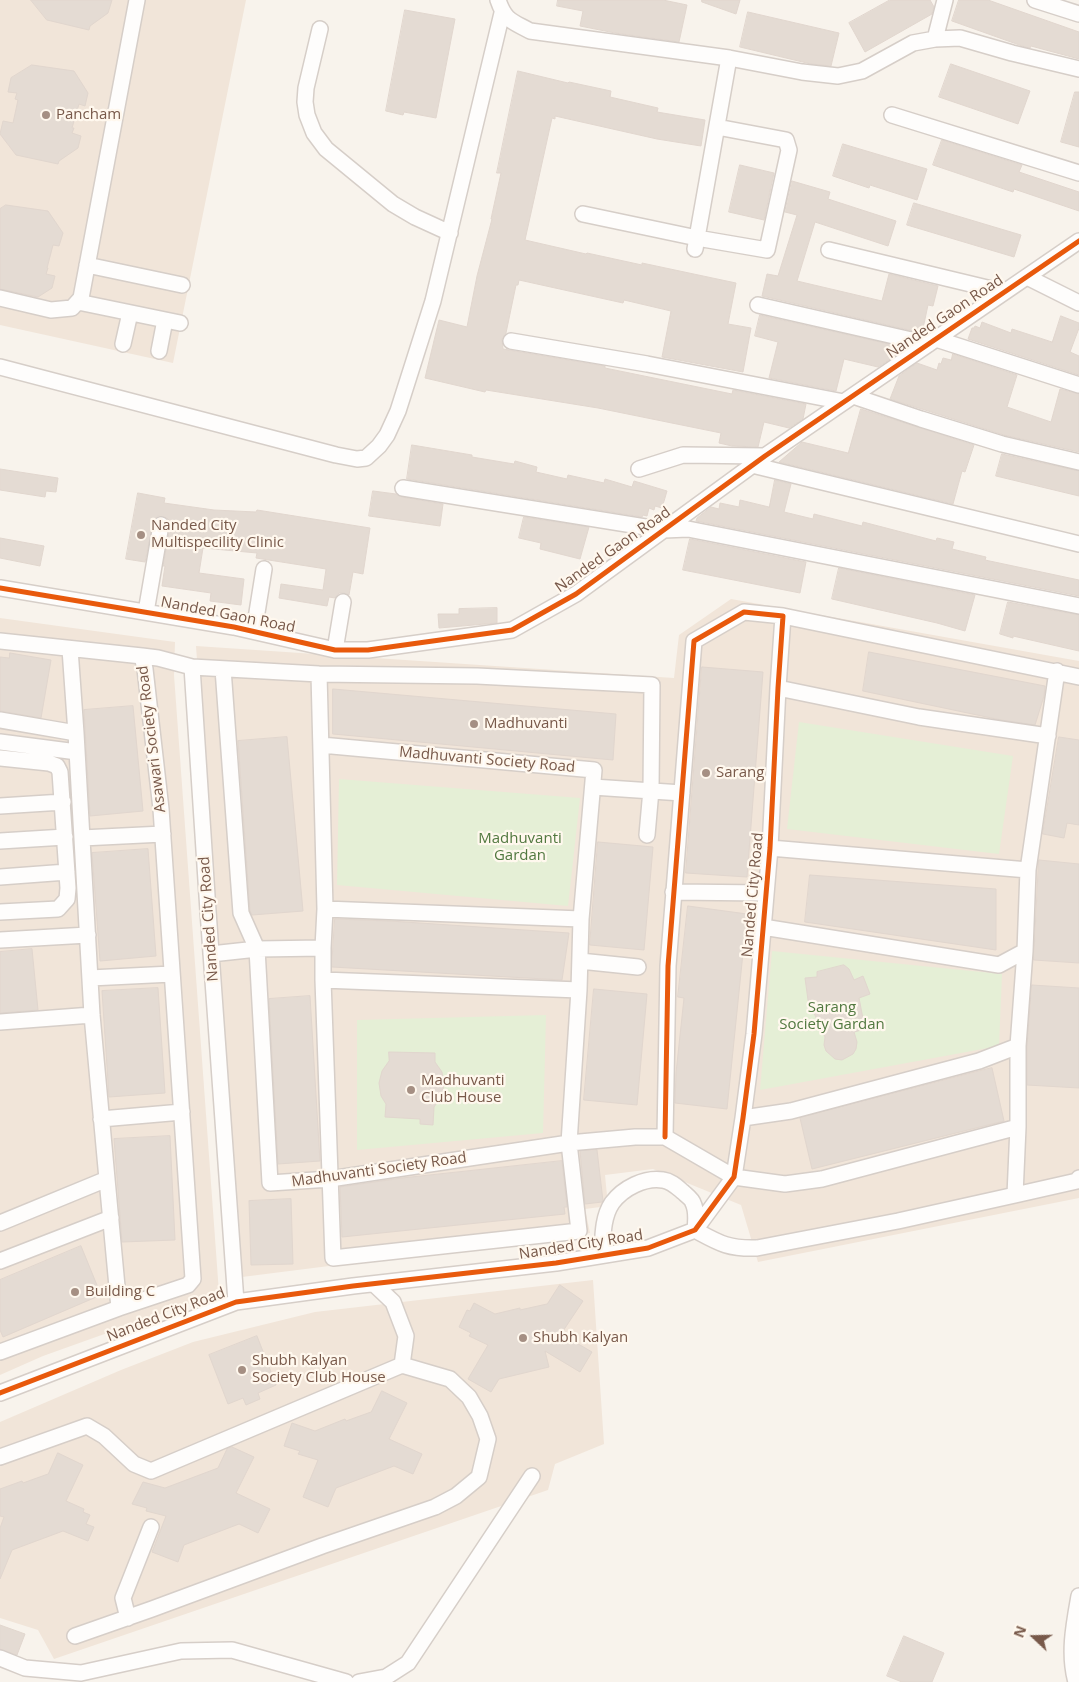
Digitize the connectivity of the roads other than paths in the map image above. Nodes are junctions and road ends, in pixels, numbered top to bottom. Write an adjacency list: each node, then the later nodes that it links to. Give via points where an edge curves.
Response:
1 (137, 0): 18 (street)
2 (945, 0): 7 (street)
3 (1035, 0): 5 (street)
4 (500, 7): 8 (street, via 510,20 530,31); 14 (street)
5 (1079, 14)
6 (320, 30): 14 (street, via 305,102 314,133 326,149 393,204)
7 (935, 39): 8 (street, via 913,44 862,71 838,76); 9 (street, via 960,38)
8 (729, 58): 11 (street)
9 (1079, 69)
10 (892, 115): 12 (street)
11 (717, 127): 16 (street); 16 (street, via 786,140 789,150 767,250)
12 (1079, 173)
13 (583, 214): 16 (street)
14 (450, 233): 31 (street, via 433,301 398,411 387,435 366,458 336,455)
15 (1079, 242): 19 (street, Nanded Gaon Road)
16 (696, 244)
17 (829, 250): 21 (street)
18 (87, 265): 20 (street); 23 (street)
19 (1027, 277): 21 (street, Nanded Gaon Road); 24 (street)
20 (182, 285)
21 (1004, 292): 28 (street, Nanded Gaon Road)
22 (0, 298): 23 (street, via 51,310 72,308)
23 (78, 302): 26 (street)
24 (1079, 303)
25 (758, 305): 28 (street)
26 (130, 313): 29 (street); 30 (street, via 172,322)
27 (512, 341): 33 (street)
28 (932, 341): 32 (street); 33 (street, Nanded Gaon Road)
29 (123, 344)
30 (159, 351)
31 (0, 367)
32 (1079, 385)
33 (848, 399): 34 (street, Nanded Gaon Road); 35 (street, via 1002,444)
34 (765, 456): 36 (street, Nanded Gaon Road); 37 (street, via 682,455)
35 (1079, 462)
36 (752, 466): 40 (street, Nanded Gaon Road); 41 (street)
37 (639, 469)
38 (404, 488): 40 (street)
39 (161, 525): 46 (street)
40 (664, 530): 45 (street, via 688,529); 51 (street, Nanded Gaon Road, via 576,594 512,630 368,650)
41 (1079, 544)
42 (264, 569): 48 (street)
43 (0, 588): 46 (street, Nanded Gaon Road)
44 (343, 602): 51 (street)
45 (1079, 606)
46 (146, 612): 48 (street, Nanded Gaon Road)
47 (783, 616): 55 (street); 58 (street, Nanded City Road); 68 (street, via 744,612 694,641)
48 (254, 631): 51 (street, Nanded Gaon Road)
49 (0, 642): 50 (street, Asawari Society Road)
50 (70, 649): 52 (street, Asawari Society Road); 60 (street)
51 (335, 650)
52 (142, 656): 53 (street); 71 (street, Asawari Society Road)
53 (192, 667): 54 (street); 91 (street, Nanded City Road)
54 (223, 668): 56 (street); 89 (street, via 241,912)
55 (1057, 671): 57 (street); 61 (street)
56 (319, 674): 63 (street); 67 (street, via 477,676 652,685)
57 (1079, 677)
58 (778, 688): 61 (street, via 919,717); 76 (street, Nanded City Road)
59 (0, 720): 60 (street)
60 (76, 733): 64 (street)
61 (1048, 736): 77 (street)
62 (0, 742): 64 (street)
63 (321, 745): 66 (street, Madhuvanti Society Road, via 594,770); 82 (street)
64 (77, 752): 74 (street)
65 (0, 758): 69 (street, via 57,766)
66 (593, 787): 67 (street); 84 (street, Madhuvanti Society Road)
67 (650, 790): 68 (street); 72 (street)
68 (682, 793): 80 (street)
69 (63, 802): 70 (street); 73 (street)
70 (0, 806)
71 (163, 834): 74 (street, Asawari Society Road); 94 (street, Asawari Society Road)
72 (647, 835)
73 (65, 837): 75 (street); 78 (street)
74 (82, 838): 86 (street)
75 (0, 841)
76 (770, 848): 77 (street); 81 (street, Nanded City Road)
77 (1028, 870): 90 (street)
78 (67, 872): 79 (street); 83 (street, via 67,899 58,909)
79 (0, 877)
80 (673, 892): 81 (street); 105 (street, via 668,966)
81 (766, 893): 85 (street, Nanded City Road)
82 (325, 909): 84 (street); 88 (street)
83 (0, 912)
84 (581, 919): 92 (street, Madhuvanti Society Road)
85 (763, 927): 90 (street, via 999,965); 102 (street, Nanded City Road)
86 (88, 935): 87 (street); 95 (street)
87 (0, 940)
88 (323, 948): 89 (street); 96 (street)
89 (257, 949): 91 (street); 109 (street, Madhuvanti Society Road, via 270,1184)
90 (1025, 951): 100 (street)
91 (211, 954): 118 (street, Nanded City Road)
92 (580, 961): 93 (street); 97 (street, Madhuvanti Society Road)
93 (638, 967)
94 (172, 974): 95 (street); 101 (street, Asawari Society Road)
95 (90, 978): 98 (street)
96 (323, 980): 97 (street); 109 (street)
97 (579, 990): 106 (street, Madhuvanti Society Road)
98 (92, 1015): 99 (street); 103 (street)
99 (0, 1022)
100 (1018, 1046): 102 (street, via 979,1062 791,1111); 104 (street)
101 (182, 1112): 103 (street); 119 (street, Asawari Society Road, via 193,1279 188,1286)
102 (743, 1118): 107 (street, Nanded City Road)
103 (102, 1119): 110 (street)
104 (1018, 1127): 107 (street, via 822,1179 785,1184); 111 (street)
105 (665, 1137): 106 (street); 107 (street)
106 (569, 1143): 109 (street, Madhuvanti Society Road); 109 (street, via 579,1231 332,1258)
107 (734, 1177): 114 (street, Nanded City Road)
108 (1079, 1178): 111 (street)
109 (330, 1179)
110 (107, 1180): 112 (street); 113 (street)
111 (1015, 1195): 114 (street, via 757,1248 739,1249 723,1245)
112 (110, 1218): 116 (street); 119 (street)
113 (0, 1223)
114 (695, 1230): 115 (street, Nanded City Road, via 648,1248); 115 (street, via 693,1202 674,1184 663,1180 645,1181 631,1186 612,1203 604,1222)
115 (602, 1256): 117 (street, Nanded City Road)
116 (0, 1261)
117 (374, 1284): 118 (street, Nanded City Road); 121 (street, via 393,1302 406,1336)
118 (236, 1302): 122 (street, Nanded City Road)
119 (119, 1308): 120 (street, Asawari Society Road)
120 (0, 1352)
121 (402, 1365): 123 (street, via 151,1471 134,1464 104,1436 87,1426); 127 (street, via 450,1379 469,1397 488,1439 479,1477 456,1496 435,1507)
122 (0, 1393)
123 (0, 1457)
124 (532, 1476): 131 (street, via 408,1663 386,1677)
125 (151, 1527): 127 (street, via 123,1598)
126 (1079, 1596): 132 (street, via 1072,1653)
127 (128, 1618): 128 (street)
128 (75, 1636)
129 (0, 1658): 130 (street, via 26,1668 81,1673 181,1651 232,1650)
130 (346, 1682)
131 (359, 1682)
132 (1076, 1682)

